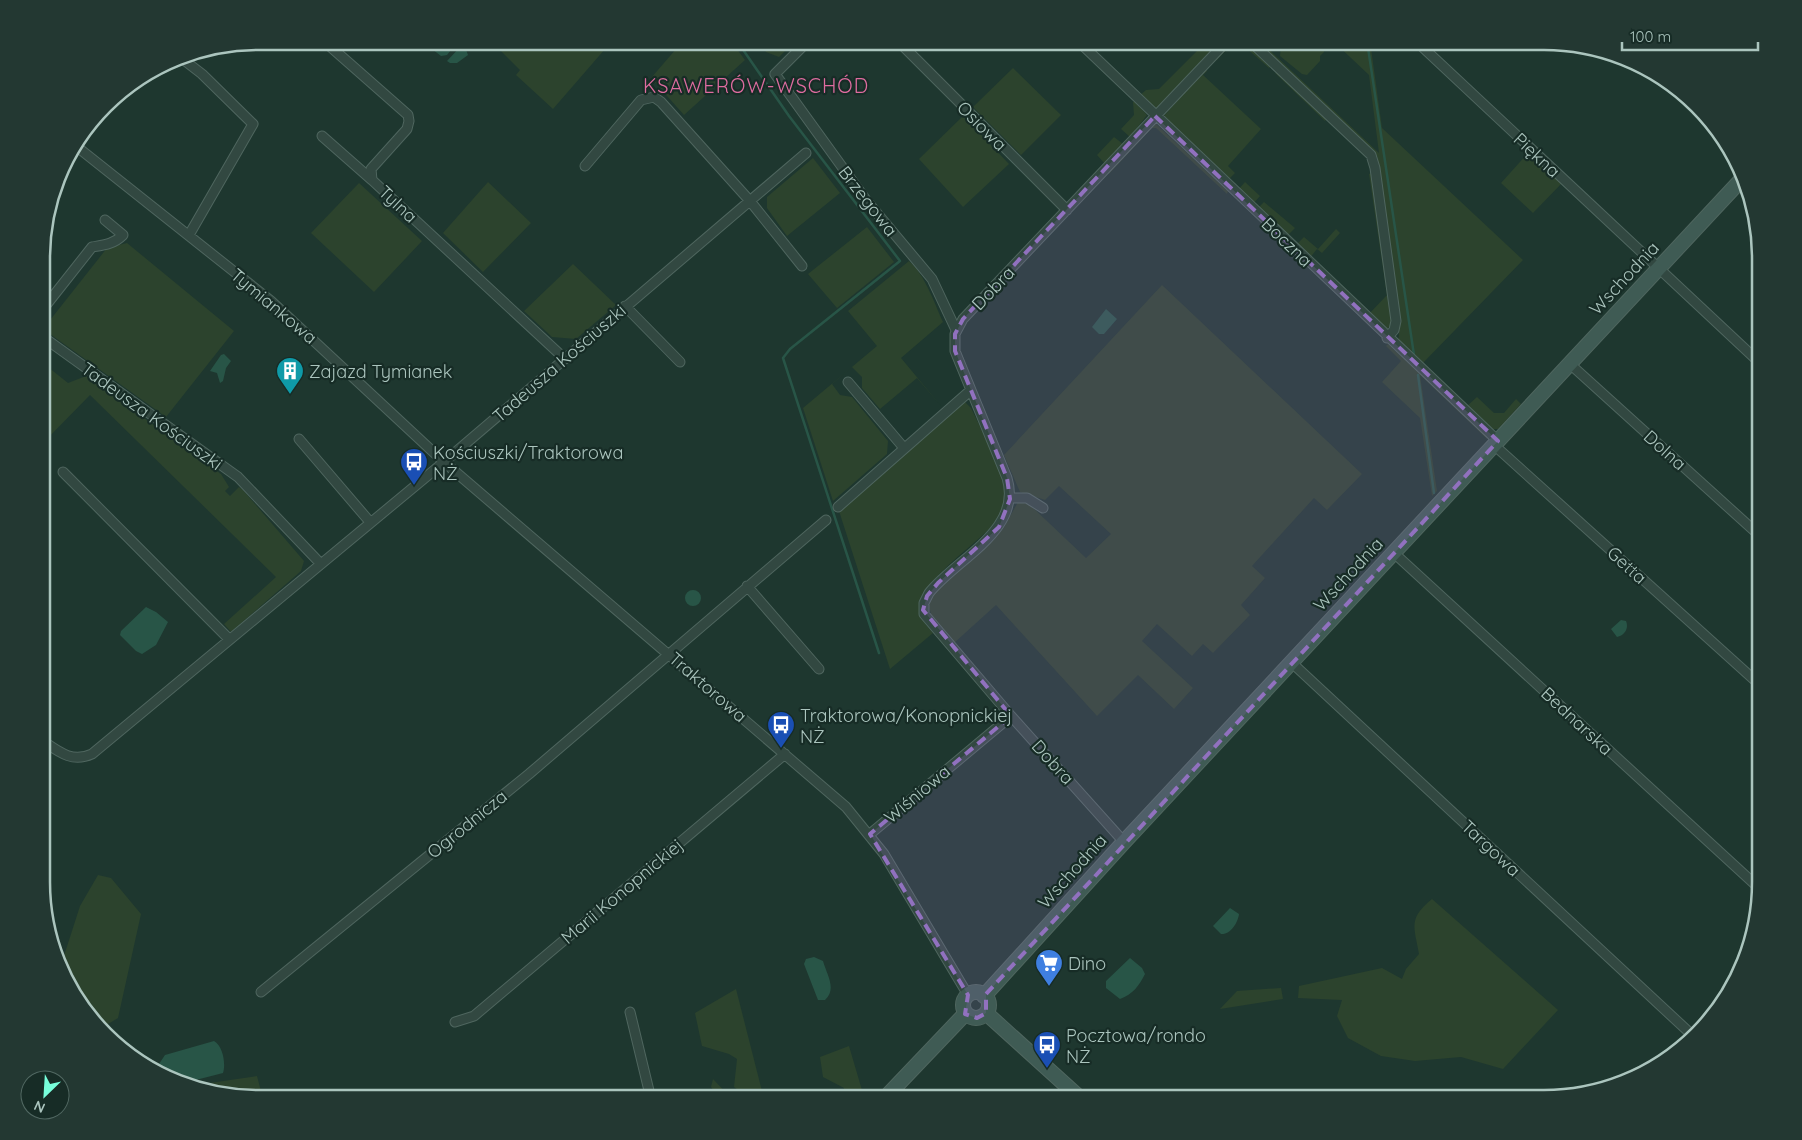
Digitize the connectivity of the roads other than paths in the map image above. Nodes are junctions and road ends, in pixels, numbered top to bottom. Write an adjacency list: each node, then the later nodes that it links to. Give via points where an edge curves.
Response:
1 (334, 50): 14 (street, Tylna, via 408,114 406,129 371,169)
2 (799, 50): 24 (street, Brzegowa, via 775,74 866,200 932,279)
3 (907, 50): 17 (street, Osiowa)
4 (1087, 50): 9 (street, Boczna)
5 (1218, 50): 9 (street, Dobra)
6 (1259, 50): 25 (street, via 1373,158 1396,321)
7 (1426, 50): 21 (street, Piękna)
8 (187, 62): 19 (street, via 253,124)
9 (1155, 116): 17 (street, Dobra); 25 (street, Boczna)
10 (322, 136): 14 (street)
11 (81, 150): 19 (street, Tymiankowa)
12 (806, 153): 16 (street, Tadeusza Kościuszki)
13 (585, 166): 16 (street, via 641,100 654,97)
14 (372, 180): 28 (street, Tylna)
15 (1738, 183): 21 (street, Wschodnia)
16 (750, 201): 20 (street); 23 (street, Tadeusza Kościuszki)
17 (1067, 210): 24 (street, Dobra)
18 (105, 220): 22 (street, via 123,235 107,245 92,247)
19 (189, 235): 36 (street, Tymiankowa, via 291,318)
20 (802, 266)
21 (1658, 268): 27 (street, Piękna); 30 (street, Wschodnia)
22 (50, 300)
23 (625, 306): 28 (street, Tadeusza Kościuszki); 29 (street)
24 (956, 330): 32 (street, Dobra, via 955,351)
25 (1387, 338): 34 (street, Boczna)
26 (50, 343): 45 (street, Tadeusza Kościuszki, via 238,477)
27 (1752, 355)
28 (565, 359): 36 (street, Tadeusza Kościuszki)
29 (680, 362)
30 (1570, 364): 34 (street, Wschodnia); 43 (street, Dolna)
31 (848, 382): 35 (street)
32 (971, 390): 35 (street); 38 (street, Dobra, via 1007,478)
33 (300, 439): 42 (street)
34 (1496, 443): 44 (street, Wschodnia); 51 (street, Getta)
35 (904, 448): 39 (street)
36 (444, 462): 42 (street, Tadeusza Kościuszki); 48 (street, Traktorowa)
37 (63, 472): 47 (street)
38 (1010, 498): 40 (street, via 1027,498); 52 (street, Dobra, via 1008,511 999,527 938,583 923,607 927,619)
39 (838, 507)
40 (1043, 508)
41 (826, 520): 46 (street, Ogrodnicza)
42 (370, 522): 45 (street, Tadeusza Kościuszki)
43 (1752, 529)
44 (1394, 553): 49 (street, Wschodnia); 57 (street, Bednarska)
45 (320, 563): 47 (street, Tadeusza Kościuszki)
46 (748, 586): 48 (street, Ogrodnicza); 50 (street)
47 (229, 639): 53 (street, Tadeusza Kościuszki, via 92,754 76,758 65,756)
48 (670, 654): 54 (street, Traktorowa); 58 (street, Ogrodnicza, via 529,774)
49 (1291, 662): 56 (street, Wschodnia); 65 (street, Targowa)
50 (819, 669)
51 (1752, 678)
52 (1011, 716): 55 (street, Wiśniowa); 56 (street, Dobra)
53 (50, 746)
54 (786, 754): 55 (street, Traktorowa, via 841,802); 64 (street, Marii Konopnickiej, via 474,1016)
55 (870, 834): 59 (street, Traktorowa)
56 (1124, 842): 60 (street, Wschodnia)
57 (1752, 882)
58 (261, 992)
59 (968, 995): 60 (street, via 976,992); 63 (street, via 963,1004)
60 (984, 996): 62 (street, via 989,1004)
61 (630, 1012): 66 (street)
62 (986, 1013): 63 (street, via 977,1018); 68 (street)
63 (965, 1014): 67 (street)
64 (455, 1022)
65 (1688, 1031)
66 (649, 1090)
67 (892, 1090)
68 (1071, 1090)

